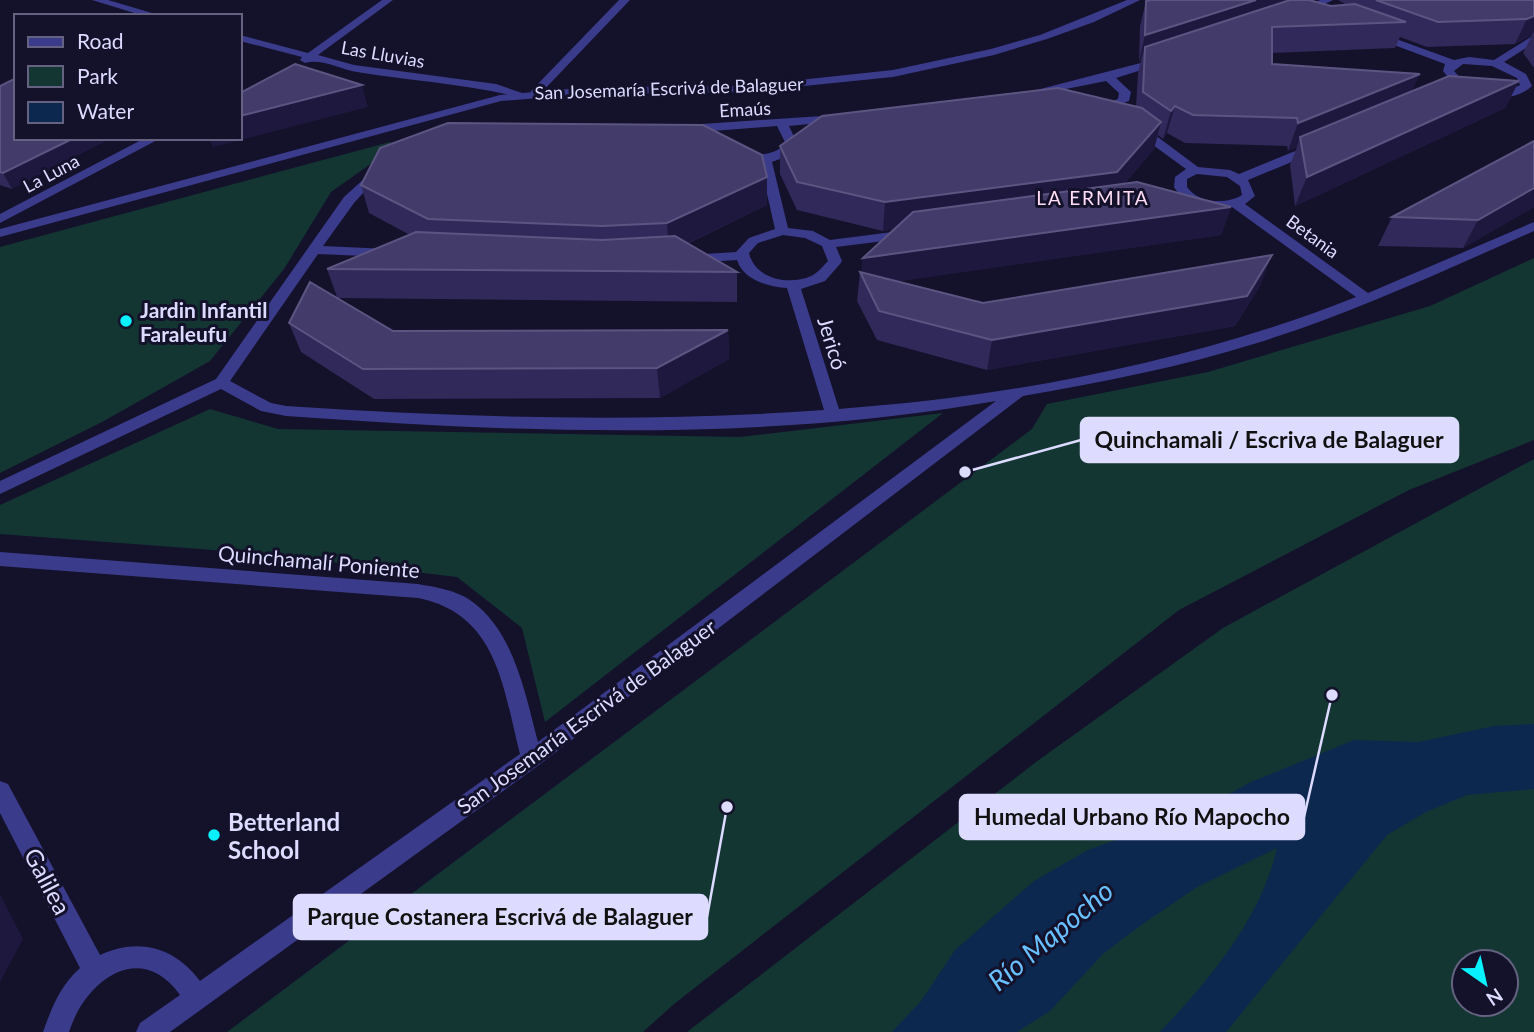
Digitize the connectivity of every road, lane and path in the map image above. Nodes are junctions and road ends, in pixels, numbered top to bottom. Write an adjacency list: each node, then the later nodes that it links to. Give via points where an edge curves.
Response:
1 (97, 0): 6 (street)
2 (387, 0): 11 (street)
3 (625, 0): 21 (street)
4 (1135, 0): 21 (street, San Josemaría Escrivá de Balaguer, via 1032,39 893,72 746,89)
5 (1330, 2): 7 (street, via 1290,17)
6 (150, 14)
7 (1311, 24)
8 (1359, 29): 14 (street)
9 (1534, 38): 15 (street)
10 (242, 39): 11 (street, Las Lluvias)
11 (311, 57): 13 (street); 21 (street, Las Lluvias, via 365,70)
12 (1169, 57): 16 (street)
13 (299, 63)
14 (1453, 63): 15 (street); 17 (street, via 1450,75)
15 (1496, 63): 18 (street, via 1522,76 1526,86)
16 (1108, 77): 19 (street); 25 (street, via 1125,92 1123,102)
17 (1463, 85): 18 (street, via 1502,93); 20 (street)
18 (1522, 89): 22 (street)
19 (1046, 90): 23 (street); 24 (street)
20 (1451, 90)
21 (528, 94): 42 (street, San Josemaría Escrivá de Balaguer)
22 (1534, 94)
23 (1021, 95)
24 (1065, 103)
25 (1109, 107): 26 (street); 35 (street)
26 (1087, 108)
27 (847, 118): 28 (street, Emaús)
28 (782, 124): 30 (street, Emaús); 33 (street, via 792,145)
29 (676, 129): 30 (street, Emaús)
30 (720, 139): 33 (street, via 741,159)
31 (151, 140): 38 (street, La Luna)
32 (1326, 142): 36 (street)
33 (766, 161): 40 (street)
34 (389, 164): 44 (street, via 349,200)
35 (1195, 170): 36 (street); 37 (street, via 1181,177 1179,196)
36 (1239, 178): 37 (street, via 1250,190 1249,196)
37 (1236, 204): 49 (street, Betania)
38 (0, 219)
39 (1534, 226): 49 (street, San Josemaría Escrivá de Balaguer)
40 (782, 231): 43 (street, via 808,234); 46 (street, via 754,240)
41 (925, 232): 43 (street)
42 (0, 233)
43 (828, 244): 48 (street, via 835,261 830,270)
44 (314, 250): 45 (street); 50 (street)
45 (398, 254)
46 (741, 256): 47 (street); 48 (street, via 750,273 777,284)
47 (674, 259)
48 (793, 284): 52 (street, Jericó)
49 (1367, 299): 51 (street, San Josemaría Escrivá de Balaguer, via 1212,351)
50 (221, 383): 52 (street, San Josemaría Escrivá de Balaguer, via 267,407 343,415 566,425); 53 (street)
51 (1018, 392): 52 (street, San Josemaría Escrivá de Balaguer); 55 (street, San Josemaría Escrivá de Balaguer)
52 (833, 414)
53 (0, 488)
54 (0, 559): 55 (street, Quinchamalí Poniente, via 418,591 451,599 477,618 498,649)
55 (531, 758): 58 (street, San Josemaría Escrivá de Balaguer)
56 (0, 791): 57 (street, Galilea)
57 (95, 971): 58 (street, via 129,956 161,958 188,980); 59 (street, via 75,988)
58 (197, 997): 60 (street, San Josemaría Escrivá de Balaguer)
59 (56, 1032)
60 (149, 1032)

